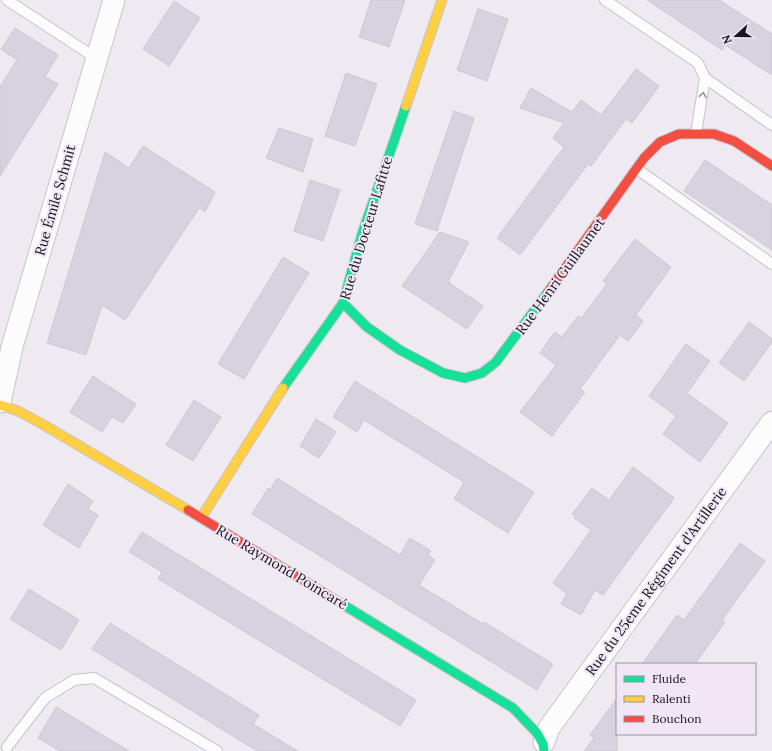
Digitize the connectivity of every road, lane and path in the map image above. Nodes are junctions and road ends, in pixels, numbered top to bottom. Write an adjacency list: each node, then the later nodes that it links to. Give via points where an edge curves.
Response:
1 (7, 0): 5 (lane)
2 (114, 0): 5 (street, Rue Émile Schmit)
3 (442, 0): 12 (street, Rue du Docteur Lafitte, via 362,234)
4 (605, 0): 6 (lane, via 698,63)
5 (96, 58): 13 (street, Rue Émile Schmit, via 12,347)
6 (705, 78): 7 (lane); 8 (lane, one-way to 6)
7 (772, 125)
8 (696, 133): 9 (street, Rue Henri Guillaumet, via 714,134 734,141); 10 (street, Rue Henri Guillaumet, via 679,134 660,142)
9 (772, 166)
10 (637, 169): 11 (lane); 12 (street, Rue Henri Guillaumet, via 505,352 493,366 480,374 464,378 449,376 432,369 368,327)
11 (772, 264)
12 (343, 303): 16 (street, Rue du Docteur Lafitte, via 277,396)
13 (0, 402)
14 (0, 405): 16 (street, Rue Raymond Poincaré, via 44,425)
15 (772, 422): 18 (street, Rue du 25eme Régiment d'Artillerie, via 549,728)
16 (201, 518): 18 (street, Rue Raymond Poincaré, via 513,708 529,724)
17 (6, 747): 19 (lane, via 45,698 74,680 94,678)
18 (541, 748)
19 (217, 751)

